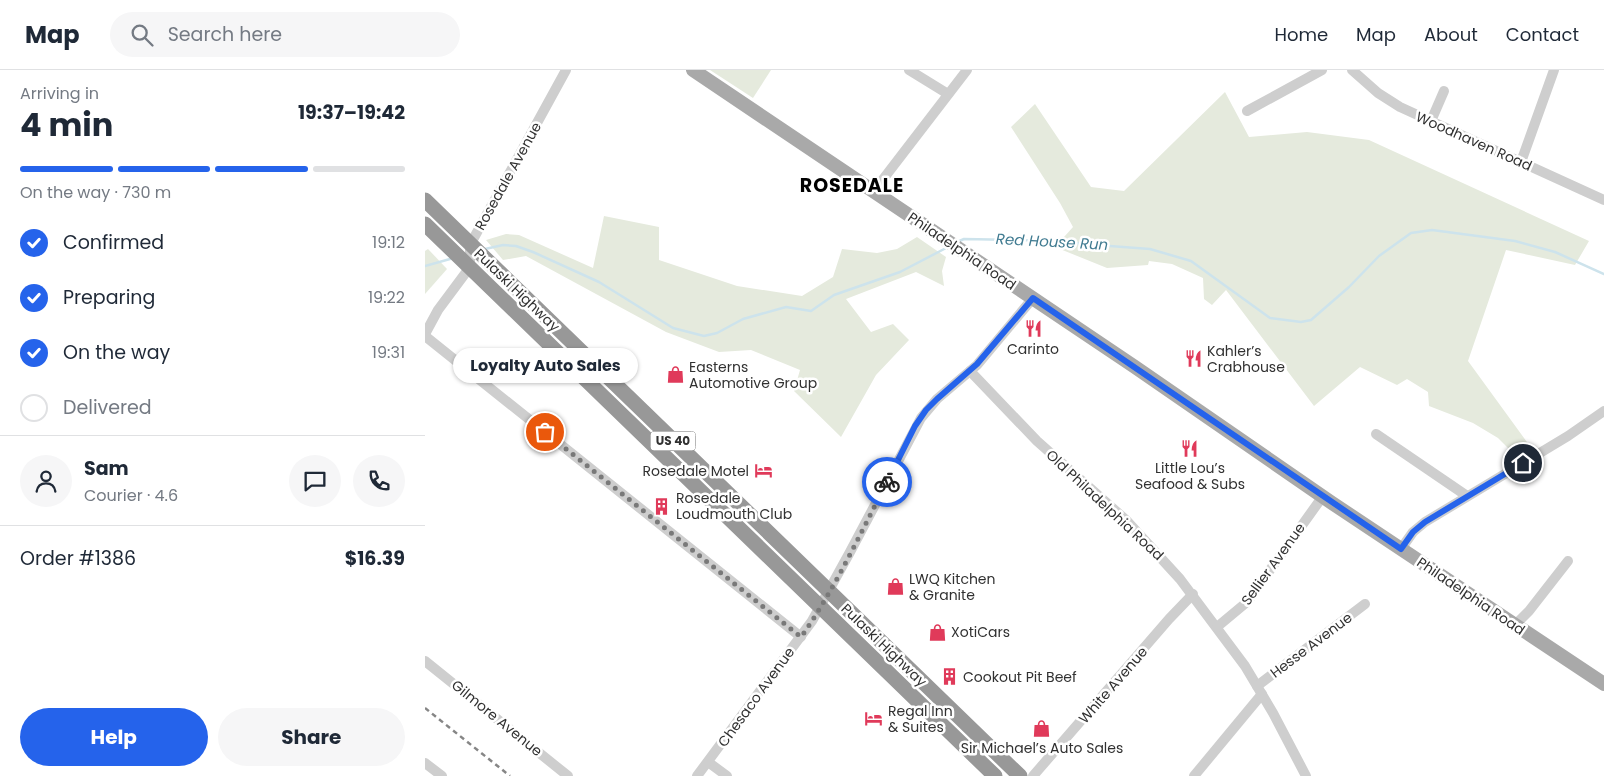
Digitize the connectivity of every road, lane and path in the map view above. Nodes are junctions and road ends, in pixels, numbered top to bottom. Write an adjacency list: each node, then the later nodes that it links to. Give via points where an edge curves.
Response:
1 (566, 70): 17 (street, Rosedale Avenue)
2 (693, 70): 13 (main road, Philadelphia Road)
3 (909, 70): 9 (street)
4 (967, 70): 9 (street)
5 (1322, 70): 10 (street)
6 (1352, 70): 11 (street, Woodhaven Road, via 1389,101)
7 (1554, 70): 12 (street)
8 (1444, 90): 11 (street)
9 (948, 94): 13 (street)
10 (1247, 111)
11 (1431, 121): 12 (street, Woodhaven Road)
12 (1521, 162): 15 (street, Woodhaven Road)
13 (874, 190): 19 (main road, Philadelphia Road)
14 (425, 200): 17 (highway, Pulaski Highway / US 40)
15 (1604, 200)
16 (425, 224): 18 (highway, Pulaski Highway / US 40)
17 (470, 244): 18 (street, Rosedale Avenue); 28 (highway, Pulaski Highway / US 40)
18 (470, 267): 20 (street); 31 (highway, Pulaski Highway / US 40)
19 (1033, 298): 21 (street, Chesaco Avenue); 24 (main road, Philadelphia Road)
20 (425, 335): 34 (street)
21 (970, 371): 28 (street, Chesaco Avenue, via 937,399 921,418); 29 (street, Old Philadelphia Road, via 1037,441 1126,520)
22 (1604, 411): 25 (street)
23 (1376, 434): 25 (street)
24 (1323, 496): 26 (main road, Philadelphia Road); 33 (street, Sellier Avenue, via 1247,602)
25 (1467, 496): 26 (street, via 1418,527)
26 (1401, 549): 32 (main road, Philadelphia Road)
27 (1568, 561): 32 (street)
28 (829, 590): 31 (street, Chesaco Avenue); 45 (highway, Pulaski Highway / US 40)
29 (1193, 594): 33 (street, Old Philadelphia Road); 46 (street, White Avenue)
30 (1365, 604): 37 (street, Hesse Avenue)
31 (821, 606): 34 (street, Chesaco Avenue); 44 (highway, Pulaski Highway / US 40)
32 (1515, 625): 36 (main road, Philadelphia Road)
33 (1217, 627): 37 (street, Old Philadelphia Road)
34 (801, 637): 39 (street, Chesaco Avenue)
35 (425, 661): 41 (street, Gilmore Avenue)
36 (1604, 684)
37 (1259, 690): 47 (street, Hesse Avenue); 48 (street, Old Philadelphia Road)
38 (425, 762): 40 (street)
39 (709, 762): 42 (street, Chesaco Avenue); 43 (street)
40 (442, 776)
41 (568, 776)
42 (697, 776)
43 (727, 776)
44 (995, 776)
45 (1020, 776)
46 (1033, 776)
47 (1194, 776)
48 (1306, 776)

